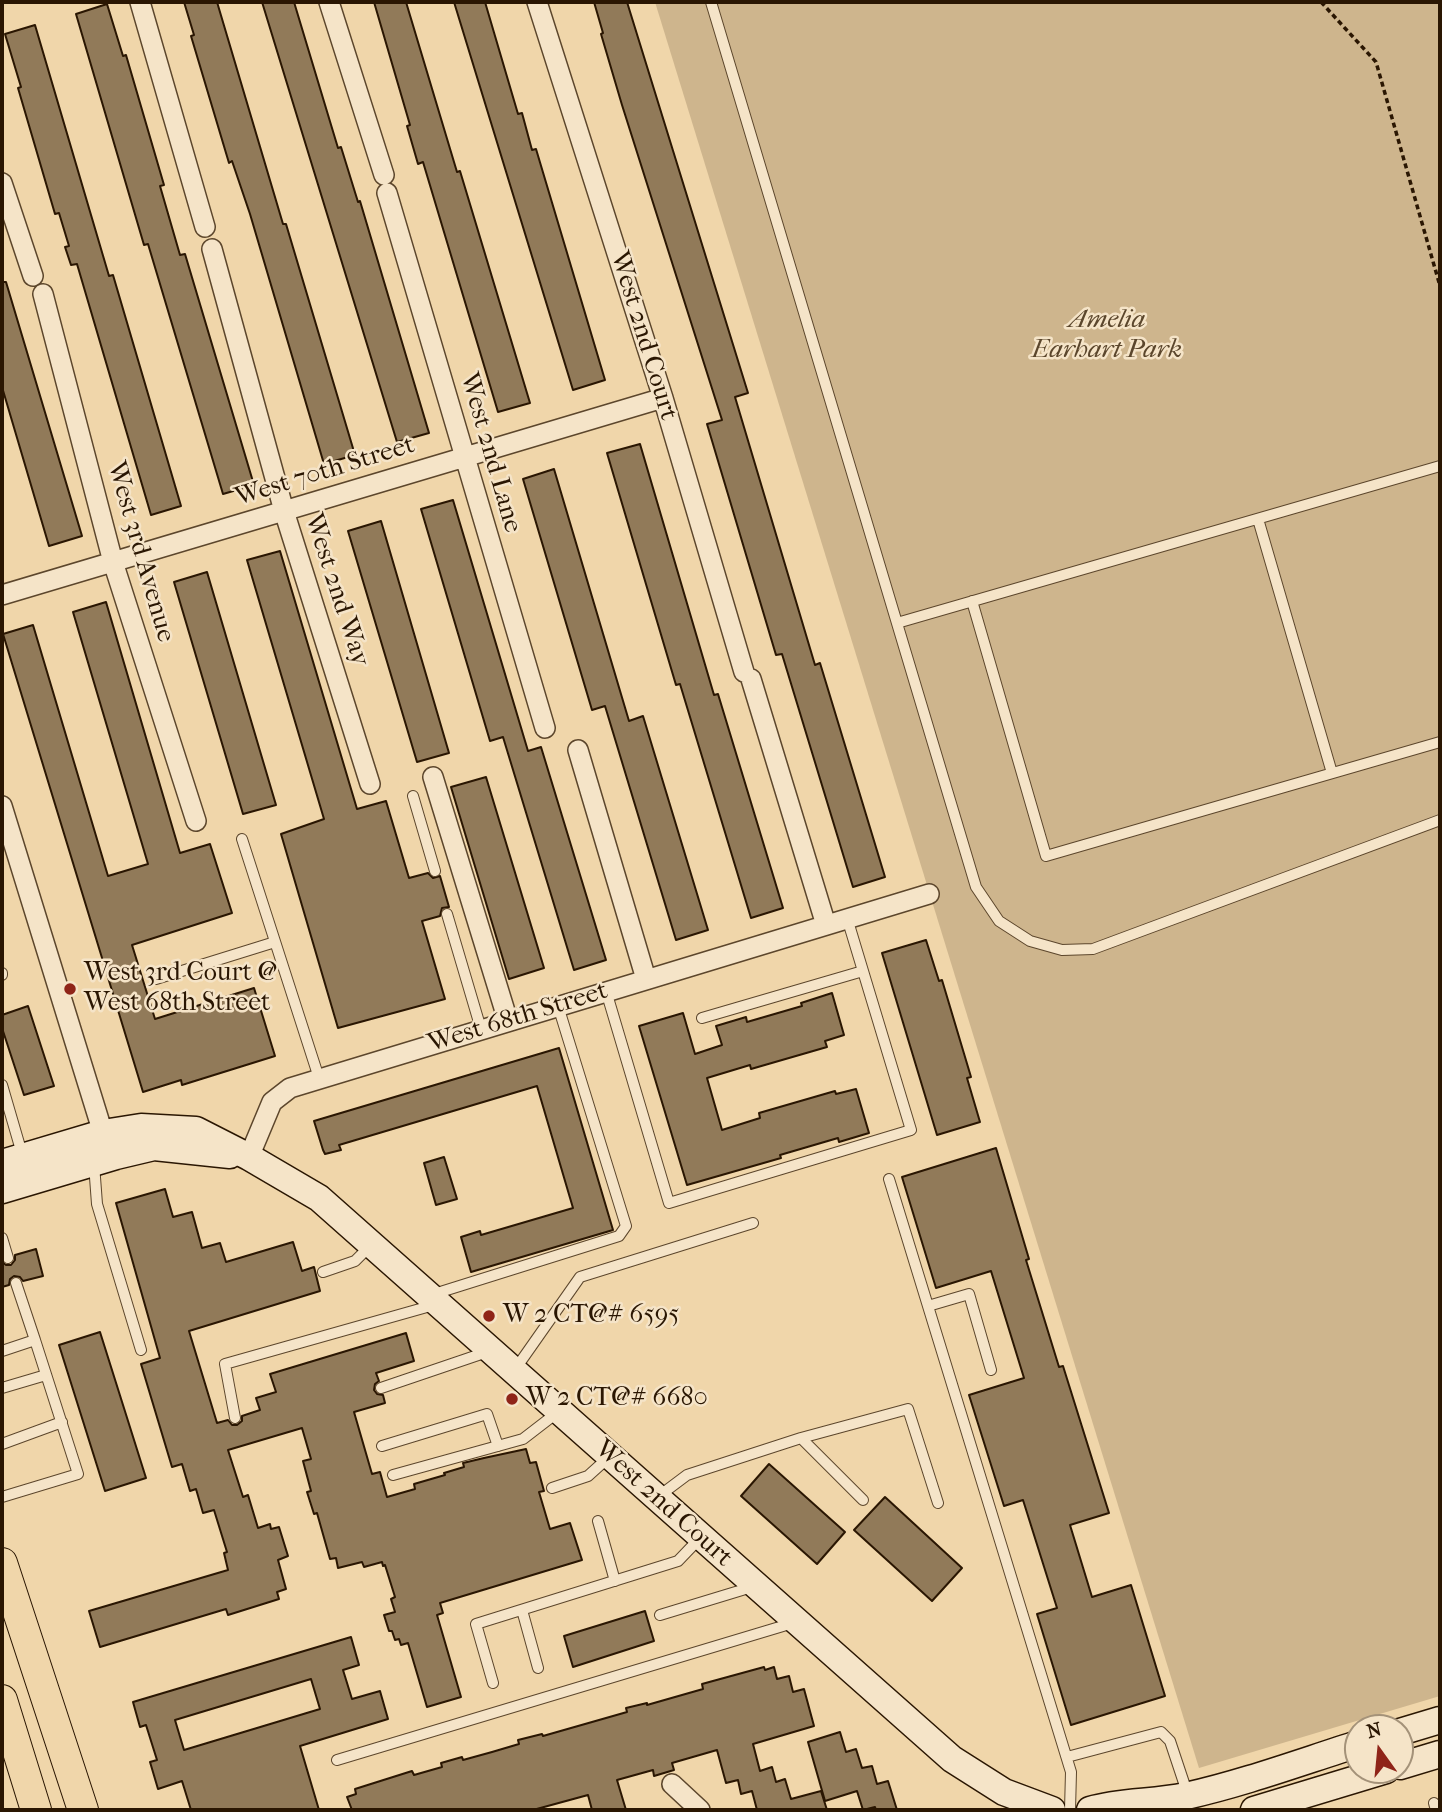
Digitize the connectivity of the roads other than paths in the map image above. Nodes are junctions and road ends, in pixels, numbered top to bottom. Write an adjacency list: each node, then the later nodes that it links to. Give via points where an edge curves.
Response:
1 (140, 2): 6 (street)
2 (329, 2): 11 (street, West 2nd Lane)
3 (537, 2): 10 (street, West 2nd Court)
4 (710, 2): 18 (lane)
5 (2, 183): 8 (street)
6 (205, 227)
7 (212, 249): 13 (street, West 2nd Way)
8 (33, 276)
9 (43, 294): 15 (street, West 3rd Avenue)
10 (663, 398): 11 (street, West 70th Street); 34 (street, West 2nd Court)
11 (463, 458): 13 (street, West 70th Street); 19 (street, West 2nd Lane)
12 (1440, 466): 14 (lane)
13 (284, 511): 15 (street, West 70th Street); 24 (street, West 2nd Way)
14 (1258, 519): 17 (lane); 22 (lane)
15 (113, 562): 16 (street, West 70th Street); 28 (street, West 3rd Avenue)
16 (2, 595)
17 (972, 601): 18 (lane); 22 (lane, via 1046,856)
18 (897, 623): 27 (lane, via 976,887 999,921 1030,941 1062,950 1093,949)
19 (545, 728)
20 (1440, 741): 22 (lane)
21 (578, 750): 38 (street)
22 (1332, 773)
23 (433, 777): 42 (street)
24 (370, 784)
25 (413, 796): 30 (lane)
26 (2, 806): 47 (street)
27 (1440, 820)
28 (196, 821)
29 (242, 839): 35 (lane)
30 (435, 871)
31 (929, 894): 33 (street, West 68th Street)
32 (447, 914): 43 (lane)
33 (848, 918): 34 (street, West 68th Street); 36 (lane)
34 (826, 925): 38 (street, West 68th Street)
35 (275, 942): 37 (lane); 44 (lane)
36 (863, 971): 39 (lane, via 911,1130 669,1203); 41 (lane)
37 (156, 979)
38 (646, 979): 39 (street, West 68th Street)
39 (606, 991): 40 (street, West 68th Street)
40 (558, 1006): 42 (street, West 68th Street); 59 (lane, via 626,1226 619,1236)
41 (702, 1018)
42 (508, 1021): 43 (street, West 68th Street)
43 (481, 1029): 44 (street, West 68th Street)
44 (319, 1078): 48 (street, West 68th Street, via 289,1088 272,1102)
45 (2, 1085): 46 (lane)
46 (5, 1107): 49 (lane)
47 (103, 1133): 48 (main road, via 141,1127 196,1130); 49 (main road)
48 (249, 1157): 50 (main road, via 154,1147); 55 (main road, West 2nd Court, via 318,1198)
49 (13, 1160)
50 (94, 1163): 52 (main road); 62 (lane, via 97,1204)
51 (889, 1179): 60 (lane)
52 (2, 1190)
53 (753, 1223): 66 (lane, via 580,1277)
54 (2, 1238): 56 (lane)
55 (372, 1245): 57 (lane, via 355,1261); 59 (main road, West 2nd Court)
56 (8, 1258)
57 (323, 1272)
58 (16, 1283): 61 (lane)
59 (433, 1300): 64 (main road, West 2nd Court); 71 (lane, via 225,1364)
60 (928, 1306): 65 (lane, via 969,1294); 99 (lane)
61 (35, 1340): 63 (lane); 67 (lane)
62 (141, 1350)
63 (2, 1351)
64 (491, 1351): 66 (main road, West 2nd Court); 69 (lane)
65 (990, 1370)
66 (513, 1371): 70 (main road, West 2nd Court)
67 (46, 1375): 68 (lane); 72 (lane)
68 (2, 1388)
69 (381, 1388)
70 (559, 1411): 76 (lane, via 523,1439); 77 (main road, West 2nd Court)
71 (234, 1418)
72 (62, 1422): 74 (lane); 80 (lane, via 78,1474)
73 (801, 1438): 81 (lane, via 687,1475); 82 (lane); 83 (lane, via 908,1409)
74 (2, 1444)
75 (382, 1446): 76 (lane, via 487,1414)
76 (498, 1446): 78 (lane)
77 (610, 1457): 79 (lane, via 587,1476); 81 (main road, West 2nd Court)
78 (393, 1475)
79 (552, 1488)
80 (2, 1497)
81 (656, 1498): 85 (main road, West 2nd Court)
82 (863, 1500)
83 (938, 1503)
84 (598, 1521): 87 (lane)
85 (700, 1538): 87 (lane, via 678,1561); 88 (main road, West 2nd Court)
86 (2, 1563): 107 (main road)
87 (615, 1581): 89 (lane)
88 (756, 1586): 90 (lane); 91 (main road, West 2nd Court)
89 (522, 1610): 92 (lane); 93 (lane, via 476,1625)
90 (660, 1615)
91 (797, 1622): 100 (lane); 105 (main road, West 2nd Court, via 952,1759)
92 (538, 1668)
93 (493, 1684)
94 (2, 1700): 106 (main road)
95 (1440, 1720): 96 (main road)
96 (1414, 1728)
97 (1344, 1748): 104 (main road)
98 (1440, 1754): 101 (main road)
99 (1067, 1757): 104 (lane, via 1161,1732 1167,1735); 110 (lane)
100 (337, 1760)
101 (1414, 1762)
102 (1344, 1783): 112 (main road)
103 (672, 1784): 108 (street)
104 (1188, 1795): 111 (main road)
105 (1008, 1801): 109 (main road, West 2nd Court)
106 (36, 1810)
107 (83, 1810)
108 (700, 1810)
109 (1052, 1810)
110 (1070, 1810)
111 (1090, 1810)
112 (1254, 1810)

